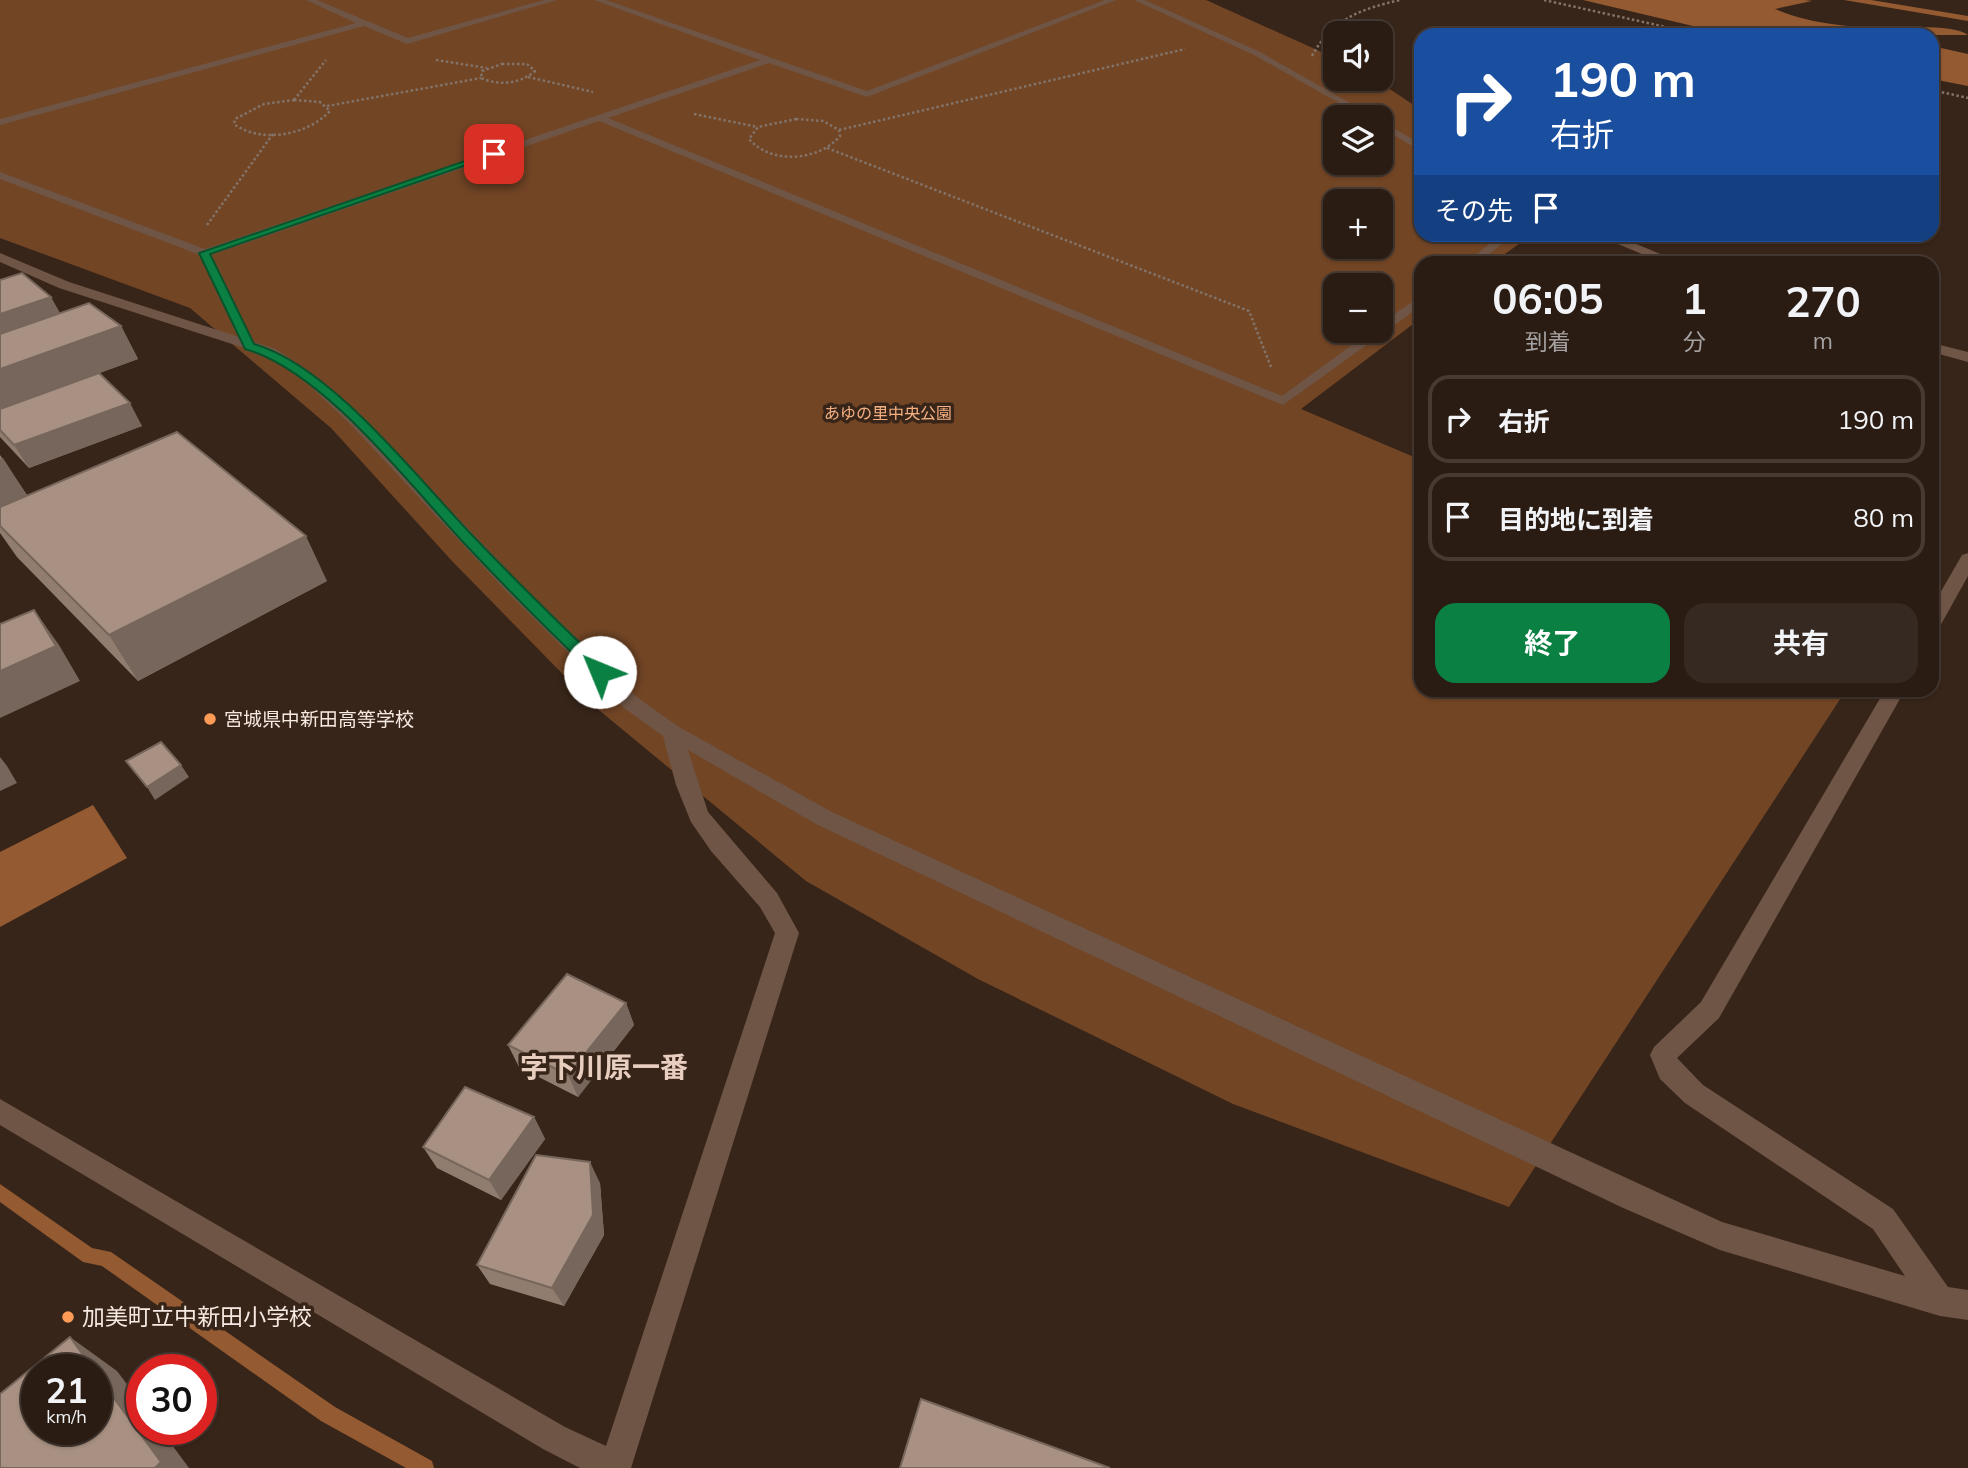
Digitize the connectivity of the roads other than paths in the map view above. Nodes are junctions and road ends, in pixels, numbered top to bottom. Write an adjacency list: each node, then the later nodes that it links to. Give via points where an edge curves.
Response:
1 (310, 0): 6 (lane)
2 (553, 0): 6 (lane, via 407,41)
3 (598, 0): 7 (lane)
4 (1112, 0): 7 (lane, via 867,94)
5 (1138, 0): 8 (lane, via 1197,24)
6 (364, 23): 10 (lane)
7 (768, 60): 9 (lane)
8 (1349, 105)
9 (599, 118): 16 (lane); 24 (lane, via 1283,401)
10 (0, 122)
11 (1393, 131): 12 (lane)
12 (1414, 144)
13 (0, 175): 16 (lane)
14 (1499, 242): 17 (lane)
15 (1621, 242): 18 (street)
16 (205, 253): 25 (lane)
17 (1480, 256)
18 (1657, 256)
19 (0, 257): 20 (street)
20 (64, 285): 21 (street); 25 (street)
21 (38, 294)
22 (1414, 305): 23 (lane)
23 (1393, 320)
24 (1362, 343)
25 (249, 346): 31 (street, via 271,352 313,381 631,703)
26 (1939, 349): 27 (street)
27 (1968, 357)
28 (1968, 559): 29 (street)
29 (1939, 611)
30 (1891, 697): 33 (street, via 1710,1010 1663,1055 1669,1071 1694,1094 1883,1219)
31 (672, 732): 33 (street, via 824,818 1630,1197 1720,1236); 34 (street, via 700,817 780,912 787,933)
32 (0, 1111): 34 (street, via 519,1417)
33 (1954, 1303)
34 (615, 1468)

